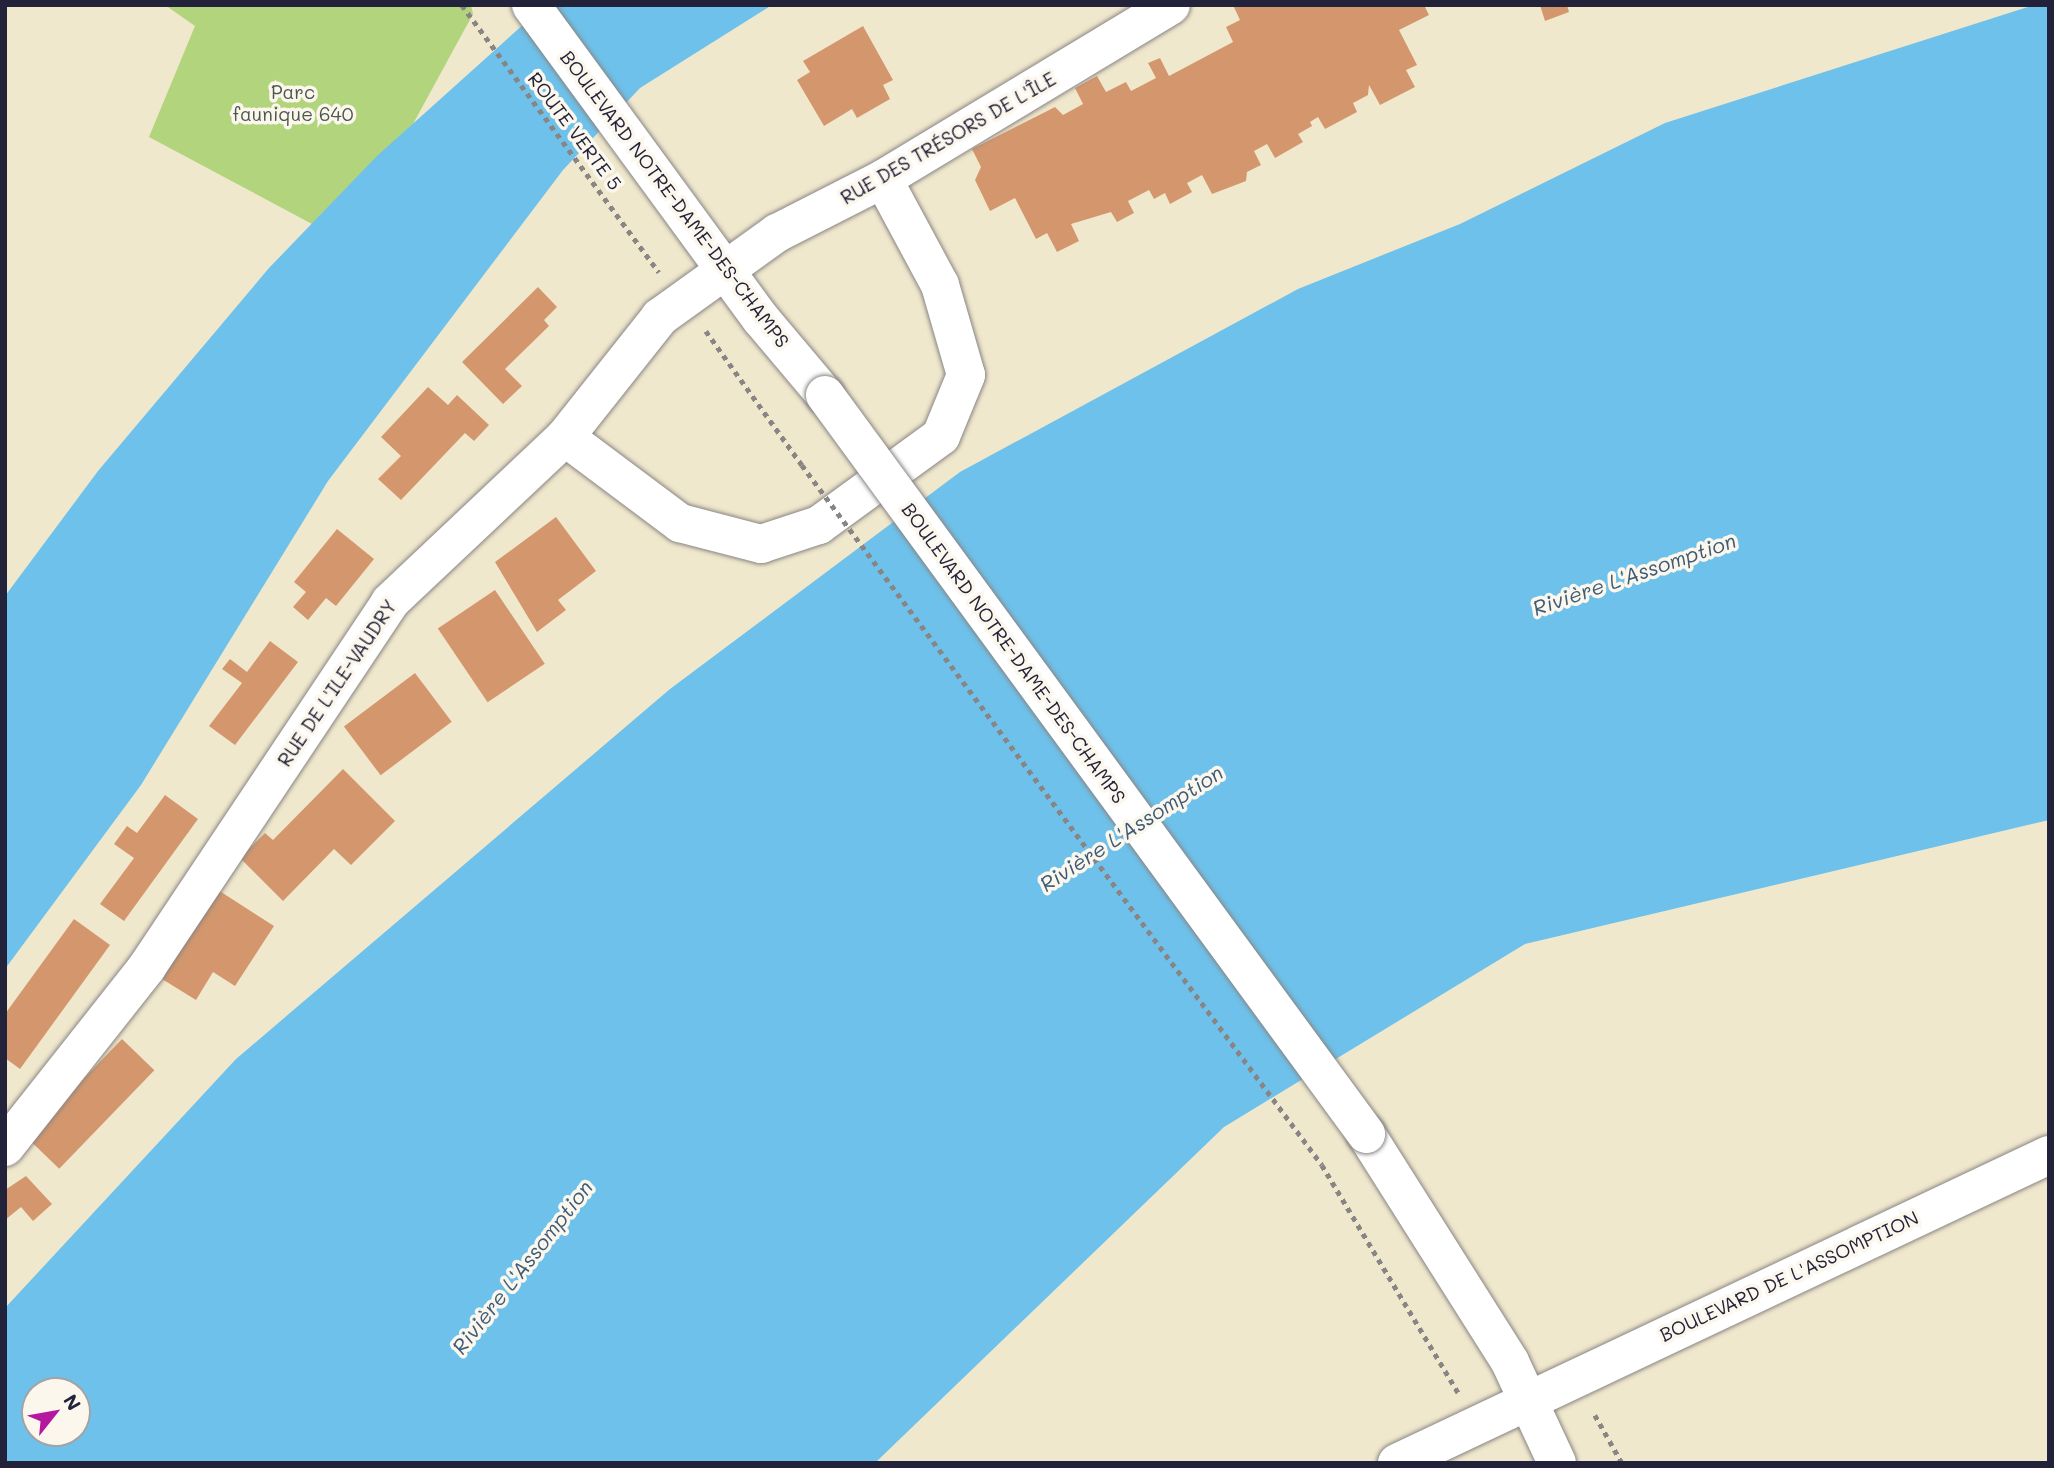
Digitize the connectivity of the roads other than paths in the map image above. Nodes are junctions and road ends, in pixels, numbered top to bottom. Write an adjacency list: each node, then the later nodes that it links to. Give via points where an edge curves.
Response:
1 (531, 5): 4 (street, BOULEVARD NOTRE-DAME-DES-CHAMPS)
2 (1171, 5): 3 (street, RUE DES TRÉSORS DE L'ÎLE)
3 (883, 180): 4 (street, RUE DES TRÉSORS DE L'ÎLE, via 777,233); 5 (street, via 940,285 966,375 941,436 820,525 761,544 680,523)
4 (727, 272): 5 (street, RUE DE L'ILE-VAUDRY, via 660,317); 8 (street, BOULEVARD NOTRE-DAME-DES-CHAMPS, bridge, via 825,395 1366,1134)
5 (565, 437): 6 (street, RUE DE L'ILE-VAUDRY, via 390,602 147,967)
6 (5, 1147)
7 (2049, 1155): 8 (street, BOULEVARD DE L'ASSOMPTION)
8 (1528, 1396): 9 (street, BOULEVARD DE L'ASSOMPTION); 10 (street, BOULEVARD NOTRE-DAME-DES-CHAMPS)
9 (1397, 1463)
10 (1557, 1463)

